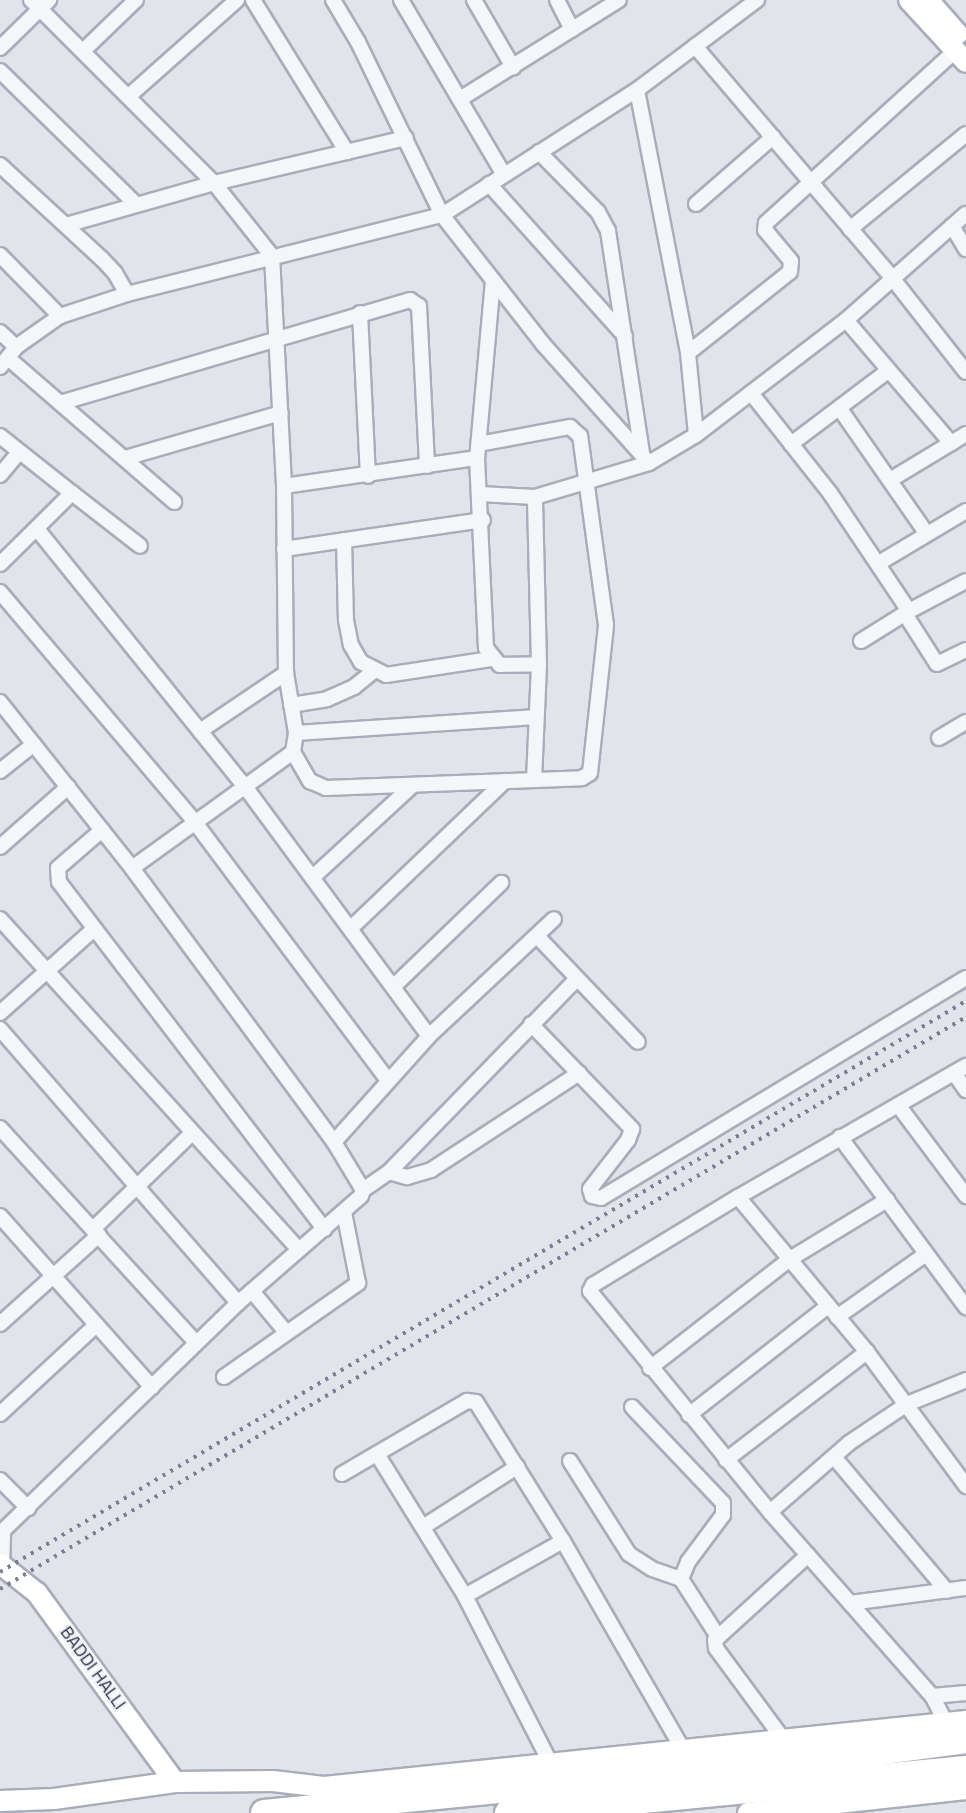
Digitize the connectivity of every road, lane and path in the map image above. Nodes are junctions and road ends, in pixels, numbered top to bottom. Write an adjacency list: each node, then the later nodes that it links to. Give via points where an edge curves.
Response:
1 (136, 0): 16 (street)
2 (237, 0): 21 (street)
3 (253, 0): 26 (street)
4 (333, 0): 25 (street)
5 (401, 0): 22 (street)
6 (474, 0): 18 (street)
7 (557, 0): 13 (street)
8 (618, 0): 13 (street)
9 (757, 0): 14 (street)
10 (909, 0): 17 (street)
11 (928, 0): 17 (street)
12 (40, 3): 15 (street); 16 (street)
13 (572, 30): 18 (street)
14 (695, 46): 20 (street); 24 (street)
15 (0, 48)
16 (84, 50): 21 (street)
17 (963, 51): 30 (street)
18 (513, 67): 22 (street)
19 (0, 71): 33 (street)
20 (637, 90): 27 (street); 52 (street)
21 (130, 95): 31 (street)
22 (460, 99): 29 (street)
23 (966, 134): 39 (street)
24 (773, 137): 30 (street); 34 (street)
25 (406, 138): 26 (street); 35 (street)
26 (347, 152): 31 (street)
27 (539, 152): 29 (street); 50 (street, via 605,222)
28 (0, 165): 37 (street)
29 (504, 175): 32 (street)
30 (811, 182): 39 (street); 52 (street, via 764,227 791,261 790,272)
31 (214, 183): 33 (street); 42 (street)
32 (489, 184): 35 (street); 50 (street)
33 (136, 204): 37 (street)
34 (696, 204)
35 (442, 214): 42 (street); 44 (street)
36 (966, 214): 38 (street)
37 (66, 225): 45 (street, via 116,273)
38 (952, 226): 40 (street); 43 (street)
39 (850, 230): 43 (street)
40 (966, 249)
41 (0, 255): 47 (street)
42 (272, 256): 45 (street); 51 (street)
43 (893, 279): 48 (street); 55 (street)
44 (493, 280): 64 (street); 67 (street, via 543,344)
45 (127, 294): 47 (street)
46 (360, 313): 51 (street); 70 (street, via 410,300 419,306); 72 (street)
47 (60, 316): 53 (street)
48 (846, 320): 54 (street); 56 (street)
49 (0, 332): 53 (street)
50 (625, 336): 67 (street)
51 (278, 338): 57 (street); 59 (street)
52 (688, 353): 61 (street)
53 (8, 357): 57 (street)
54 (888, 371): 58 (street); 63 (street)
55 (966, 372)
56 (751, 393): 61 (street); 65 (street)
57 (60, 403): 68 (street)
58 (840, 409): 65 (street); 73 (street)
59 (281, 413): 68 (street); 75 (street)
60 (966, 434): 63 (street)
61 (696, 435): 67 (street)
62 (0, 436): 66 (street)
63 (951, 443): 73 (street)
64 (479, 444): 69 (street); 74 (street, via 570,427 580,436)
65 (791, 444): 87 (street)
66 (19, 452): 71 (street); 76 (street)
67 (645, 457): 74 (street)
68 (125, 458): 79 (street)
69 (477, 458): 70 (street); 77 (street)
70 (427, 466): 72 (street)
71 (0, 475)
72 (368, 476): 75 (street)
73 (890, 480): 83 (street)
74 (589, 482): 78 (street); 108 (street, via 606,625 590,772 582,778)
75 (284, 486): 86 (street)
76 (72, 493): 82 (street); 85 (street)
77 (480, 494): 78 (street); 81 (street)
78 (535, 497): 95 (street)
79 (174, 502)
80 (966, 511): 83 (street)
81 (483, 520): 84 (street); 94 (street, via 486,648)
82 (37, 529): 88 (street); 102 (street)
83 (927, 534): 87 (street)
84 (344, 540): 86 (street); 96 (street, via 348,629 362,662)
85 (140, 546)
86 (284, 549): 97 (street)
87 (879, 563): 91 (street)
88 (0, 564)
89 (966, 581): 91 (street)
90 (0, 592): 113 (street)
91 (907, 612): 92 (street); 93 (street, via 937,664)
92 (861, 641)
93 (966, 650)
94 (491, 659): 95 (street, via 500,665); 96 (street, via 401,674)
95 (539, 664): 100 (street)
96 (374, 670): 99 (street, via 354,687 327,699)
97 (286, 673): 99 (street); 102 (street)
98 (0, 702): 105 (street)
99 (291, 705): 103 (street)
100 (536, 717): 103 (street); 108 (street)
101 (966, 722): 104 (street)
102 (200, 731): 112 (street)
103 (296, 733): 106 (street)
104 (939, 738)
105 (34, 744): 107 (street); 111 (street)
106 (292, 752): 110 (street, via 318,787); 112 (street)
107 (0, 771)
108 (534, 780): 109 (street)
109 (505, 781): 110 (street); 121 (street)
110 (413, 785): 117 (street)
111 (68, 787): 114 (street); 115 (street)
112 (246, 788): 113 (street); 117 (street)
113 (194, 821): 116 (street); 136 (street)
114 (102, 830): 116 (street); 122 (street, via 56,873 58,882)
115 (0, 847)
116 (132, 868): 142 (street)
117 (313, 877): 121 (street)
118 (501, 883): 127 (street)
119 (0, 919): 124 (street)
120 (554, 919): 123 (street)
121 (351, 928): 127 (street)
122 (94, 929): 124 (street); 151 (street)
123 (537, 936): 125 (street); 131 (street)
124 (47, 970): 128 (street); 140 (street)
125 (577, 978): 129 (street); 132 (street)
126 (966, 978): 134 (street, via 601,1198 592,1196 590,1189 632,1130)
127 (394, 986): 131 (street)
128 (0, 1013)
129 (531, 1024): 134 (street); 143 (street)
130 (0, 1029): 144 (street)
131 (429, 1036): 136 (street)
132 (638, 1042)
133 (966, 1066): 135 (street)
134 (579, 1073): 143 (street, via 431,1170 407,1177)
135 (954, 1073): 137 (street); 138 (street)
136 (388, 1080): 142 (street)
137 (966, 1090)
138 (898, 1105): 141 (street); 146 (street)
139 (0, 1128): 152 (street)
140 (192, 1133): 144 (street); 153 (street)
141 (840, 1137): 147 (street); 148 (street)
142 (334, 1142): 145 (street, via 363,1184)
143 (389, 1172): 145 (street)
144 (139, 1186): 152 (street); 158 (street)
145 (363, 1190): 149 (street)
146 (966, 1196)
147 (738, 1197): 155 (street); 166 (street, via 593,1285 590,1291 594,1301)
148 (887, 1200): 154 (street); 155 (street)
149 (344, 1212): 151 (street); 163 (street, via 358,1283)
150 (0, 1216): 156 (street)
151 (324, 1229): 153 (street)
152 (96, 1232): 156 (street); 164 (street)
153 (299, 1250): 157 (street)
154 (926, 1254): 159 (street); 160 (street)
155 (790, 1260): 160 (street); 166 (street)
156 (52, 1277): 161 (street); 162 (street)
157 (252, 1291): 158 (street); 163 (street)
158 (238, 1303): 164 (street)
159 (966, 1307)
160 (833, 1312): 165 (street); 173 (street)
161 (0, 1324)
162 (96, 1325): 169 (street); 171 (street)
163 (285, 1331): 167 (street)
164 (196, 1343): 169 (street)
165 (867, 1352): 170 (street); 176 (street)
166 (650, 1368): 173 (street)
167 (224, 1377)
168 (966, 1380): 170 (street)
169 (152, 1387): 182 (street)
170 (907, 1404): 175 (street); 181 (street)
171 (3, 1406)
172 (632, 1407): 189 (street, via 723,1503 723,1515 688,1562)
173 (689, 1415): 176 (street)
174 (377, 1454): 178 (street, via 472,1401 480,1406); 179 (street); 184 (street)
175 (834, 1456): 183 (street); 191 (street)
176 (726, 1460): 183 (street)
177 (570, 1461): 189 (street, via 629,1554 652,1569)
178 (517, 1467): 184 (street); 186 (street)
179 (342, 1474)
180 (0, 1480): 182 (street)
181 (966, 1486)
182 (28, 1508): 185 (street)
183 (770, 1512): 187 (street)
184 (423, 1527): 192 (street)
185 (1, 1533): 188 (street)
186 (563, 1541): 192 (street); 200 (street)
187 (808, 1555): 193 (street); 194 (street)
188 (1, 1565): 202 (street, BADDI HALLI, via 37,1593)
189 (681, 1579): 194 (street)
190 (966, 1588): 191 (street)
191 (947, 1591): 193 (street)
192 (465, 1596): 201 (street)
193 (850, 1603): 196 (street)
194 (717, 1635): 198 (street, via 716,1648)
195 (966, 1693): 196 (street)
196 (932, 1696): 197 (street)
197 (956, 1722): 198 (street)
198 (783, 1738): 200 (street)
199 (966, 1740): 205 (highway, via 845,1756)
200 (682, 1748): 201 (street)
201 (551, 1764): 202 (street, via 324,1787 273,1781)
202 (176, 1782): 204 (street, via 54,1799)
203 (959, 1783): 206 (highway); 207 (street); 208 (street)
204 (0, 1802)
205 (264, 1813)
206 (508, 1813)
207 (748, 1813)
208 (817, 1813)

